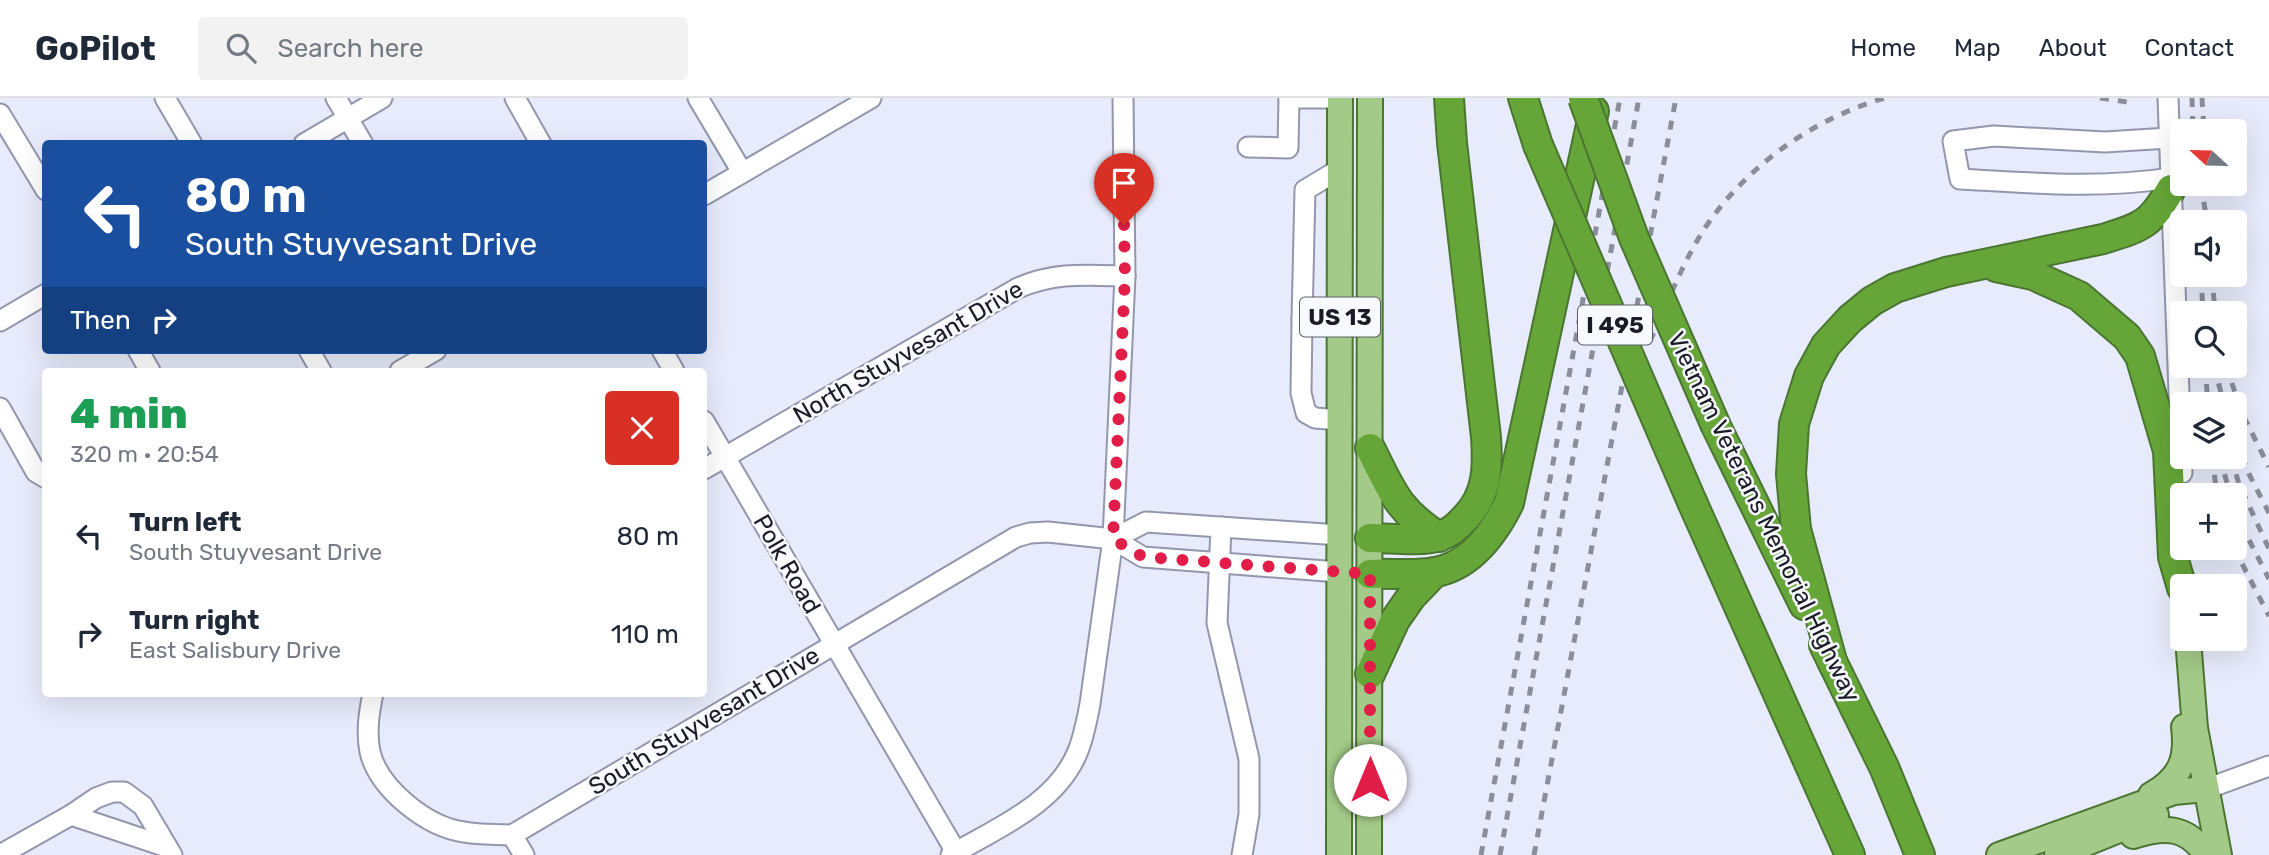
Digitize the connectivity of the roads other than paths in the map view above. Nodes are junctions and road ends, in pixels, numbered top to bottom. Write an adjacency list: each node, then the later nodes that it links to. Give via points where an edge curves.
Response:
1 (165, 98): 19 (street)
2 (336, 98): 17 (street)
3 (382, 98): 17 (street)
4 (515, 98): 22 (street)
5 (698, 98): 26 (street)
6 (871, 98): 26 (street)
7 (1123, 98): 34 (street)
8 (1289, 98): 9 (street); 23 (street, via 1288,148)
9 (1340, 98): 25 (main road, US 13)
10 (1370, 98): 28 (main road, US 13)
11 (1449, 98): 51 (highway, via 1488,464 1473,510 1460,525)
12 (1523, 98): 77 (highway, Vietnam Veterans Memorial Highway / I 495, bridge, via 1538,145 1693,504)
13 (1583, 98): 62 (highway, Vietnam Veterans Memorial Highway / I 495, bridge, via 1634,238 1716,426)
14 (1597, 98): 56 (highway, via 1510,503 1479,548)
15 (2168, 98): 18 (street)
16 (0, 114): 27 (street)
17 (348, 118): 20 (street); 21 (street)
18 (2169, 138): 24 (street); 29 (street, via 2105,142 1994,136 1953,141 1960,178 2088,186)
19 (190, 140)
20 (311, 140)
21 (361, 140)
22 (539, 140)
23 (1248, 147)
24 (2170, 161)
25 (1340, 169): 28 (main road); 36 (street, via 1305,190); 38 (main road, US 13)
26 (742, 173): 31 (street)
27 (42, 183)
28 (1371, 184): 44 (main road, US 13)
29 (2170, 184)
30 (2170, 186): 33 (highway, via 2154,217 2123,233)
31 (707, 193)
32 (2171, 196): 48 (street)
33 (1983, 264): 58 (highway, via 2033,275 2079,296 2127,337 2140,356 2168,451 2173,556); 62 (highway, via 1918,280 1872,301 1826,345 1809,376 1794,424 1791,474 1796,529)
34 (1125, 276): 45 (street, North Stuyvesant Drive, via 1068,274 1018,288); 53 (street)
35 (42, 296): 37 (street)
36 (1302, 320): 38 (street); 42 (street, via 1301,393 1306,413)
37 (0, 321)
38 (1340, 321): 42 (main road, US 13)
39 (429, 354): 40 (street)
40 (405, 368)
41 (0, 408): 47 (street)
42 (1340, 420): 50 (main road, US 13)
43 (707, 426): 45 (street, Polk Road)
44 (1370, 448): 51 (highway, via 1396,500); 52 (main road, US 13)
45 (725, 457): 46 (street, North Stuyvesant Drive); 59 (street, Polk Road)
46 (707, 467)
47 (42, 476)
48 (2183, 483)
49 (1221, 527): 50 (street); 53 (street, via 1146,522); 54 (street)
50 (1340, 536): 52 (main road); 55 (main road, US 13)
51 (1439, 537): 52 (highway)
52 (1370, 538): 57 (main road, US 13)
53 (1113, 539): 54 (street, South Stuyvesant Drive, via 1143,557); 59 (street, South Stuyvesant Drive, via 1048,532 1016,537); 71 (street, via 1090,704 1077,753 1051,791 1032,807)
54 (1219, 563): 55 (street, South Stuyvesant Drive); 74 (street, via 1217,623 1249,759 1249,814)
55 (1339, 572): 57 (main road, South Stuyvesant Drive); 75 (main road, US 13)
56 (1435, 572): 57 (highway); 63 (highway, via 1395,620)
57 (1370, 574): 63 (main road, US 13)
58 (2179, 574)
59 (834, 643): 69 (street, South Stuyvesant Drive); 71 (street, Polk Road)
60 (2179, 651): 67 (main road, via 2185,753 2179,770 2164,788)
61 (2189, 651): 66 (main road)
62 (1832, 661): 78 (highway, Vietnam Veterans Memorial Highway / I 495, via 1884,767)
63 (1370, 674): 76 (main road, US 13)
64 (372, 697): 69 (street, via 368,719 371,753 382,778 402,801 425,817 462,832)
65 (2269, 766): 66 (street)
66 (2206, 789): 67 (main road, via 2174,792); 80 (main road); 83 (main road)
67 (2123, 810): 79 (main road)
68 (71, 815): 70 (street); 70 (street, via 96,798 124,792 143,806); 72 (street)
69 (512, 835): 73 (street)
70 (170, 851)
71 (953, 853)
72 (0, 855)
73 (524, 855)
74 (1242, 855)
75 (1339, 855)
76 (1369, 855)
77 (1850, 855)
78 (1920, 855)
79 (1999, 855)
80 (2057, 855)
81 (2072, 855): 82 (main road, via 2169,829 2192,838)
82 (2207, 855)
83 (2219, 855)

